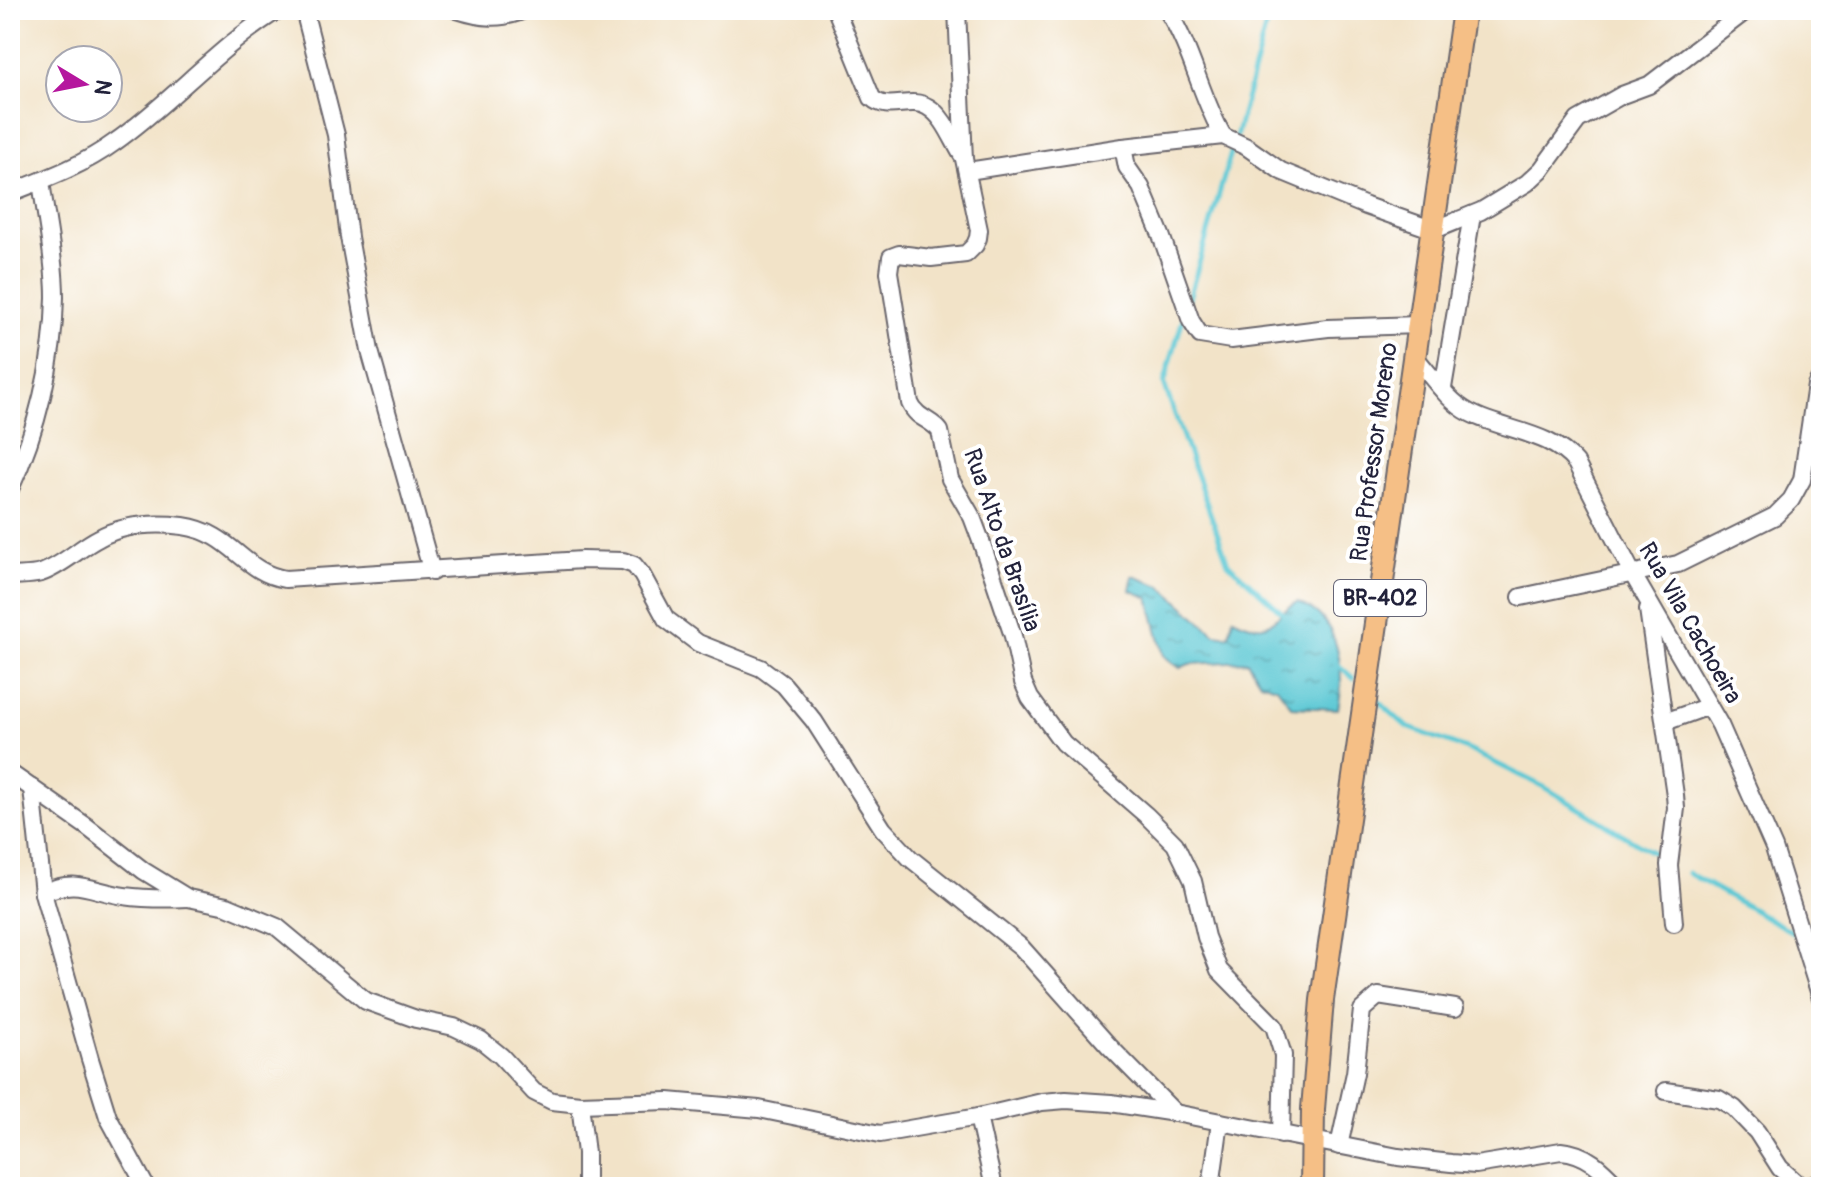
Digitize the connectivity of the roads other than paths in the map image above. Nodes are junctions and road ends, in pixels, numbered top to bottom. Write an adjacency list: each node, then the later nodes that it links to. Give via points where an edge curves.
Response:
1 (278, 10): 13 (street, via 115,143)
2 (304, 10): 22 (street, via 336,135 370,351)
3 (457, 10): 4 (street, via 490,18)
4 (524, 10)
5 (836, 10): 12 (street, via 872,98 884,105 926,106 938,116)
6 (957, 10): 12 (street)
7 (1167, 10): 10 (street, via 1185,40 1202,94)
8 (1464, 10): 16 (highway, Rua Professor Moreno / BR-402)
9 (1747, 10): 15 (street, via 1649,85 1578,120 1527,183)
10 (1223, 136): 11 (street); 16 (street, via 1281,171)
11 (1123, 147): 12 (street); 17 (street, via 1200,335 1231,340 1328,328)
12 (966, 165): 41 (street, Rua Alto da Brasília, via 979,230 971,250 931,258 891,257 910,403 919,417 939,428 953,487 978,533 1030,698 1063,743 1175,844 1193,881 1219,970 1274,1026 1283,1055)
13 (41, 181): 14 (street); 21 (street, via 55,295 50,354 28,443)
14 (10, 193)
15 (1472, 215): 16 (street); 20 (street)
16 (1434, 230): 17 (highway, Rua Professor Moreno / BR-402)
17 (1418, 325): 18 (highway, Rua Professor Moreno / BR-402)
18 (1414, 356): 20 (street, Rua Vila Cachoeira); 42 (highway, Rua Professor Moreno / BR-402, via 1322,1000)
19 (1821, 376): 23 (street, via 1802,480 1791,500 1775,516 1693,558)
20 (1443, 388): 23 (street, Rua Vila Cachoeira, via 1469,413 1552,443 1568,454)
21 (10, 489)
22 (432, 572): 24 (street, via 285,579 260,571 205,530 141,525 100,537 42,572); 38 (street, via 582,560 634,565 674,626 698,643 761,668 784,685 814,721 883,829 910,858 1021,947)
23 (1632, 573): 25 (street); 26 (street, Rua Vila Cachoeira)
24 (10, 576)
25 (1521, 597)
26 (1647, 600): 27 (street, Rua Vila Cachoeira); 28 (street)
27 (1709, 706): 28 (street); 34 (street, Rua Vila Cachoeira, via 1774,848)
28 (1665, 722): 33 (street, via 1676,808 1669,865)
29 (10, 773): 30 (street)
30 (32, 788): 31 (street); 32 (street)
31 (43, 893): 32 (street, via 69,884 120,895); 45 (street, via 108,1117)
32 (188, 898): 37 (street, via 227,906 277,927 366,1001 454,1027 501,1056 541,1098)
33 (1674, 923)
34 (1821, 998)
35 (1455, 1008): 43 (street, via 1378,996 1362,1010)
36 (1666, 1091): 51 (street, via 1719,1099 1734,1108 1780,1168)
37 (580, 1104): 39 (street, via 668,1101 759,1109 880,1134); 46 (street)
38 (1175, 1113): 39 (street, via 1066,1100); 40 (street)
39 (978, 1117): 47 (street)
40 (1220, 1122): 41 (street); 48 (street)
41 (1281, 1135): 42 (street)
42 (1311, 1140): 43 (street); 49 (highway, Rua Professor Moreno / BR-402)
43 (1339, 1146): 50 (street, via 1476,1165 1573,1152)
44 (1821, 1182): 51 (street)
45 (146, 1187)
46 (586, 1187)
47 (994, 1187)
48 (1211, 1187)
49 (1312, 1187)
50 (1619, 1187)
51 (1804, 1187)

